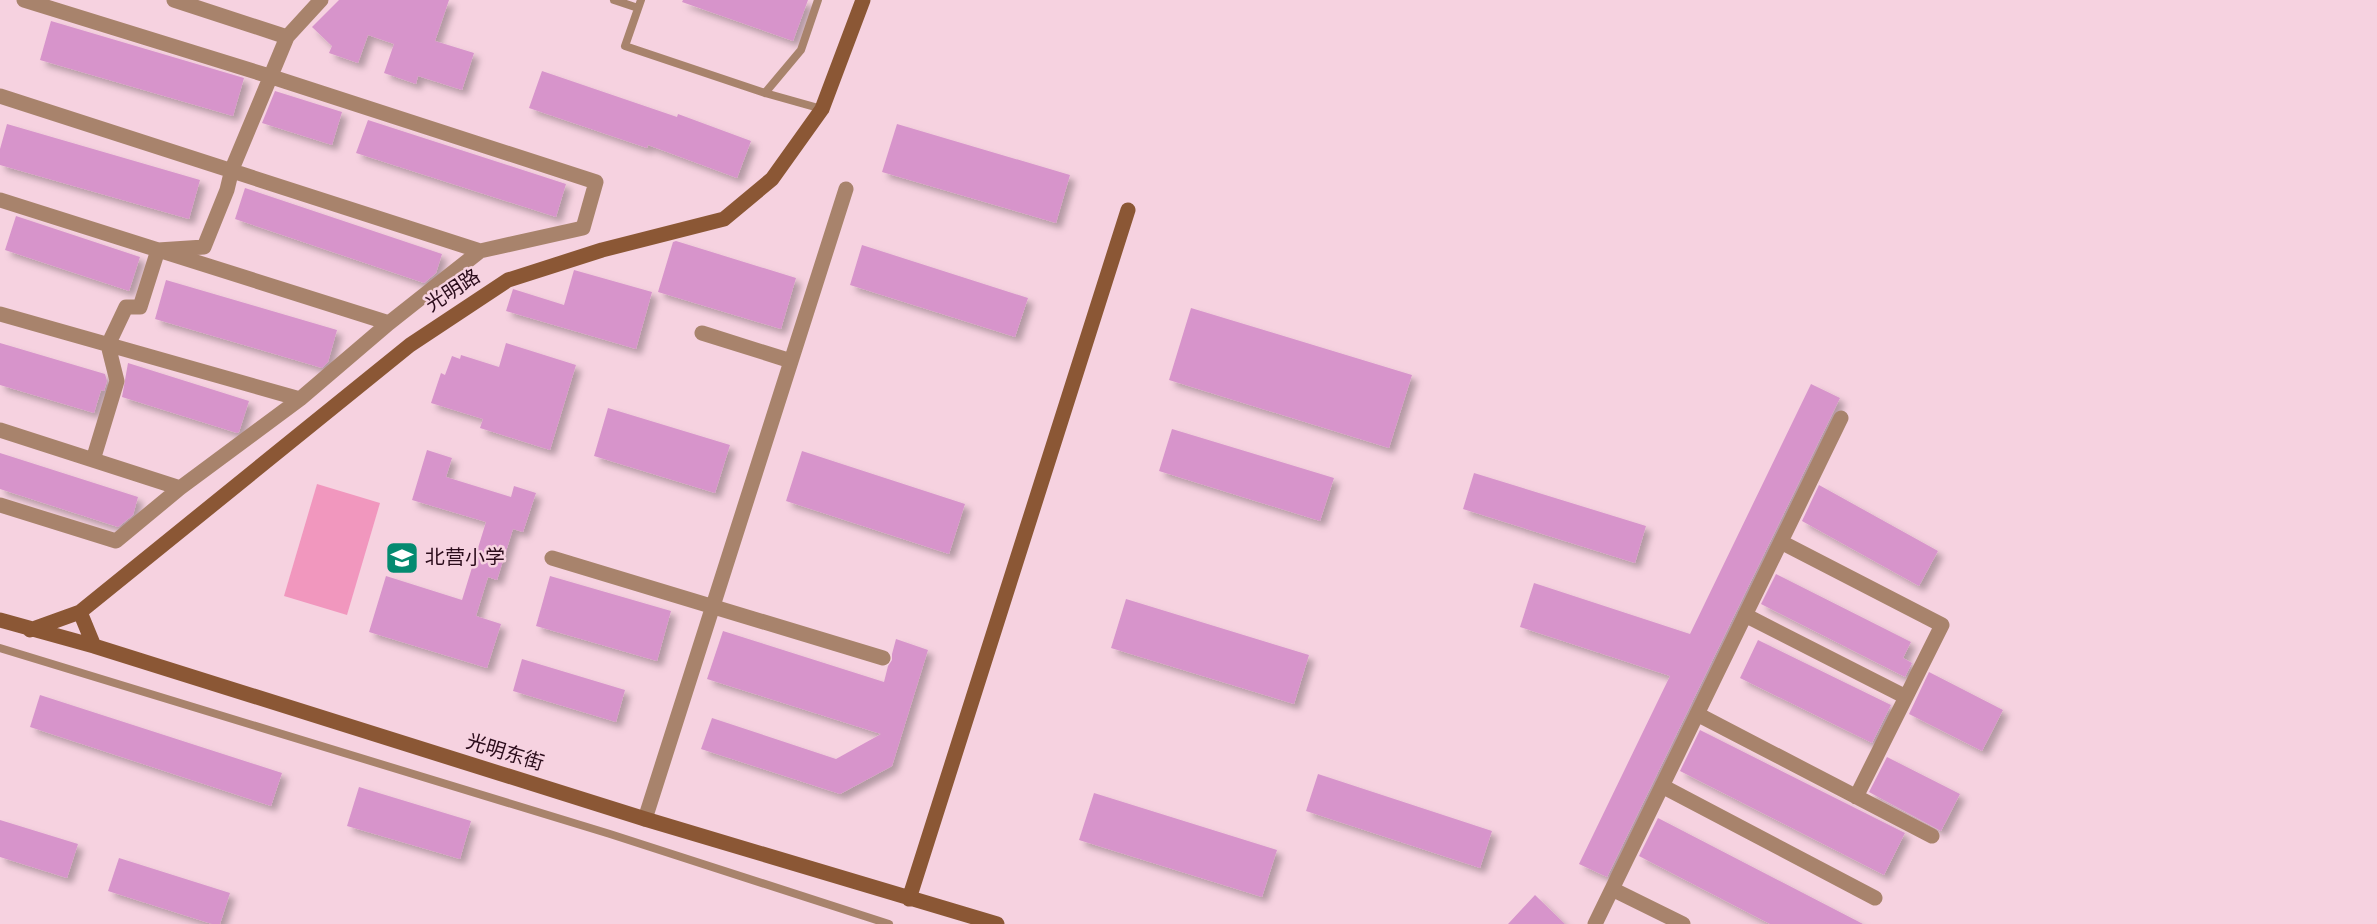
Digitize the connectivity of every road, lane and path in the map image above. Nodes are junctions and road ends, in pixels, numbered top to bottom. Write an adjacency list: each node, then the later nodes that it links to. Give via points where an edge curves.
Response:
1 (24, 0): 9 (street)
2 (174, 0): 8 (street)
3 (321, 0): 8 (street)
4 (614, 0): 7 (lane)
5 (818, 0): 10 (lane, via 801,50)
6 (863, 0): 12 (street, 光明路)
7 (639, 4): 10 (lane, via 625,45)
8 (287, 37): 9 (street)
9 (269, 76): 13 (street); 18 (street, via 596,182 583,228)
10 (765, 93): 12 (lane)
11 (0, 96): 13 (street)
12 (822, 109): 33 (street, 光明路, via 772,179 724,219 602,250 508,280 410,345)
13 (232, 169): 17 (street, via 204,247); 18 (street)
14 (846, 189): 23 (street)
15 (0, 200): 17 (street)
16 (1128, 210): 47 (street)
17 (158, 250): 20 (street); 22 (street, via 140,307 126,307)
18 (480, 251): 20 (street)
19 (0, 314): 22 (street)
20 (389, 323): 24 (street)
21 (702, 333): 23 (street)
22 (108, 345): 24 (street); 27 (street, via 117,381)
23 (791, 361): 32 (street)
24 (300, 399): 28 (street)
25 (1841, 418): 30 (street)
26 (0, 430): 27 (street)
27 (93, 460): 28 (street)
28 (180, 488): 29 (street, via 116,541)
29 (0, 505)
30 (1781, 542): 34 (street); 40 (street, via 1942,626)
31 (552, 558): 32 (street)
32 (713, 606): 39 (street); 44 (street)
33 (80, 612): 36 (street, 光明路); 37 (street)
34 (1745, 615): 40 (street); 41 (street)
35 (0, 620): 36 (street, 光明东街)
36 (30, 630): 37 (street, 光明东街)
37 (94, 646): 44 (street, 光明东街)
38 (0, 648): 49 (lane, via 610,834)
39 (883, 658)
40 (1906, 697): 43 (street)
41 (1697, 714): 42 (street); 43 (street)
42 (1662, 786): 46 (street); 48 (street)
43 (1856, 797): 45 (street)
44 (645, 819): 47 (street, 光明东街)
45 (1932, 836)
46 (1612, 889): 51 (street); 52 (street)
47 (909, 898): 50 (street, 光明东街)
48 (1875, 898)
49 (889, 924)
50 (997, 924)
51 (1595, 924)
52 (1683, 924)

